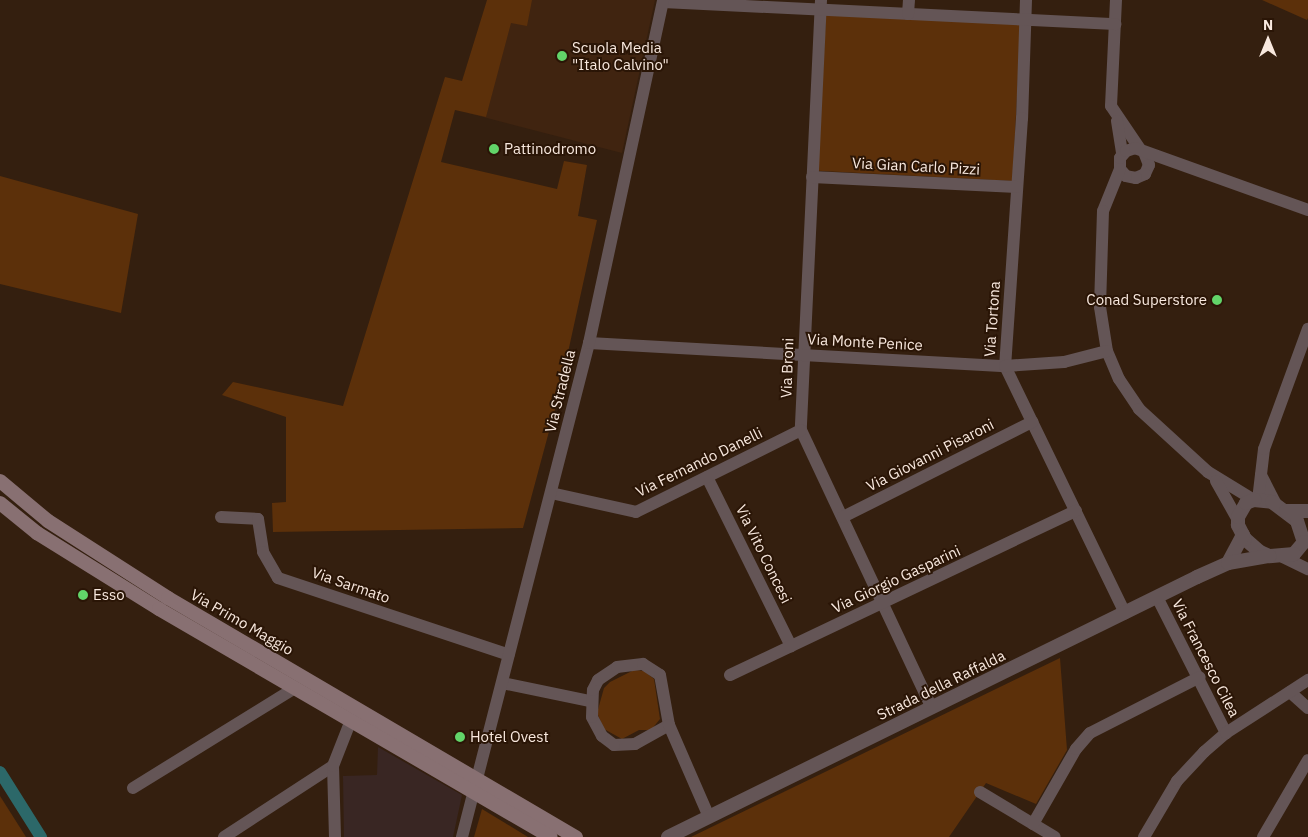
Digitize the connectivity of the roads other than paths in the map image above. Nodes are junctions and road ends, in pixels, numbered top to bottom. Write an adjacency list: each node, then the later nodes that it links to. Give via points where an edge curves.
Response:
1 (909, 0): 6 (street)
2 (1026, 0): 7 (street, Via Tortona)
3 (1116, 0): 8 (street)
4 (663, 1): 5 (street); 21 (street, Via Stradella)
5 (821, 5): 6 (street); 15 (street, Via Broni)
6 (908, 14): 7 (street)
7 (1025, 20): 8 (street); 17 (street, Via Tortona)
8 (1114, 24): 9 (street, via 1110,98)
9 (1116, 118): 10 (street); 11 (street)
10 (1142, 151): 11 (street, via 1131,149); 12 (street); 14 (street, via 1149,160)
11 (1122, 154): 13 (street)
12 (1174, 164): 14 (street); 19 (street)
13 (1120, 168): 16 (street, via 1126,176); 18 (street)
14 (1148, 170): 16 (street, via 1141,177)
15 (812, 177): 17 (street, Via Gian Carlo Pizzi); 23 (street, Via Broni)
16 (1134, 178): 18 (street)
17 (1017, 187): 24 (street, Via Tortona)
18 (1108, 195): 22 (street, via 1103,212 1100,307)
19 (1308, 210)
20 (1308, 329): 28 (street, via 1264,449)
21 (589, 343): 23 (street, Via Monte Penice); 31 (street, Via Stradella)
22 (1107, 351): 24 (street, Via Monte Penice, via 1064,362); 27 (street, via 1119,379 1139,409)
23 (803, 355): 24 (street, Via Monte Penice); 26 (street, Via Broni)
24 (1005, 366): 25 (street, Via Tortona)
25 (1032, 422): 35 (street, Via Tortona); 38 (street, Via Giovanni Pisaroni)
26 (801, 430): 29 (street, Via Fernando Danelli); 38 (street, Via Broni)
27 (1208, 472): 32 (street, via 1239,494); 39 (street, via 1223,491)
28 (1261, 475): 32 (street); 34 (street)
29 (707, 477): 31 (street, Via Fernando Danelli, via 636,512); 48 (street, Via Vito Concesi)
30 (0, 481): 64 (main road, Via Primo Maggio, via 48,521 168,598)
31 (551, 493): 49 (street, Via Stradella)
32 (1256, 500): 34 (street); 39 (street, via 1241,509)
33 (0, 503): 54 (main road, Via Primo Maggio, via 37,533 159,610)
34 (1281, 508): 36 (street); 41 (street, Strada della Raffalda, via 1297,521)
35 (1076, 511): 46 (street, Via Giorgio Gasparini); 47 (street, Via Tortona)
36 (1308, 511)
37 (221, 517): 49 (street, Via Sarmato, via 258,519 263,552 278,578)
38 (843, 517): 46 (street, Via Broni)
39 (1238, 520): 40 (street)
40 (1243, 535): 42 (street, via 1252,546); 43 (street)
41 (1306, 541): 42 (street, Strada della Raffalda, via 1294,554)
42 (1276, 557): 43 (street, Strada della Raffalda); 44 (street)
43 (1228, 563): 45 (street, Strada della Raffalda)
44 (1308, 569)
45 (1157, 597): 47 (street, Strada della Raffalda); 51 (street, Via Francesco Cilea)
46 (883, 603): 48 (street, Via Giorgio Gasparini); 57 (street, Via Broni)
47 (1125, 612): 57 (street, Strada della Raffalda)
48 (791, 646): 50 (street, Via Giorgio Gasparini)
49 (509, 655): 53 (street, Via Stradella)
50 (730, 675)
51 (1200, 677): 61 (street, Via Francesco Cilea); 68 (street, via 1090,734 1076,749)
52 (1308, 680): 55 (street)
53 (502, 683): 56 (street); 64 (street, Via Stradella)
54 (296, 688): 59 (main road, Via Primo Maggio); 65 (street)
55 (1290, 692): 58 (street); 61 (street)
56 (590, 702): 60 (street, via 597,727 614,745 635,744); 60 (street, via 598,680 607,672 643,664 660,675)
57 (932, 708): 67 (street, Strada della Raffalda)
58 (1308, 708)
59 (351, 720): 63 (street); 64 (main road, Via Primo Maggio)
60 (669, 725): 67 (street)
61 (1226, 733): 76 (street, via 1177,781)
62 (1308, 760): 77 (street)
63 (333, 766): 69 (street); 70 (street)
64 (475, 785): 71 (street, Via Stradella); 72 (main road); 73 (main road)
65 (133, 788)
66 (980, 792): 68 (street)
67 (709, 817): 74 (street, Strada della Raffalda)
68 (1033, 824): 75 (street)
69 (224, 837)
70 (335, 837)
71 (462, 837)
72 (550, 837)
73 (576, 837)
74 (668, 837)
75 (1055, 837)
76 (1144, 837)
77 (1263, 837)

